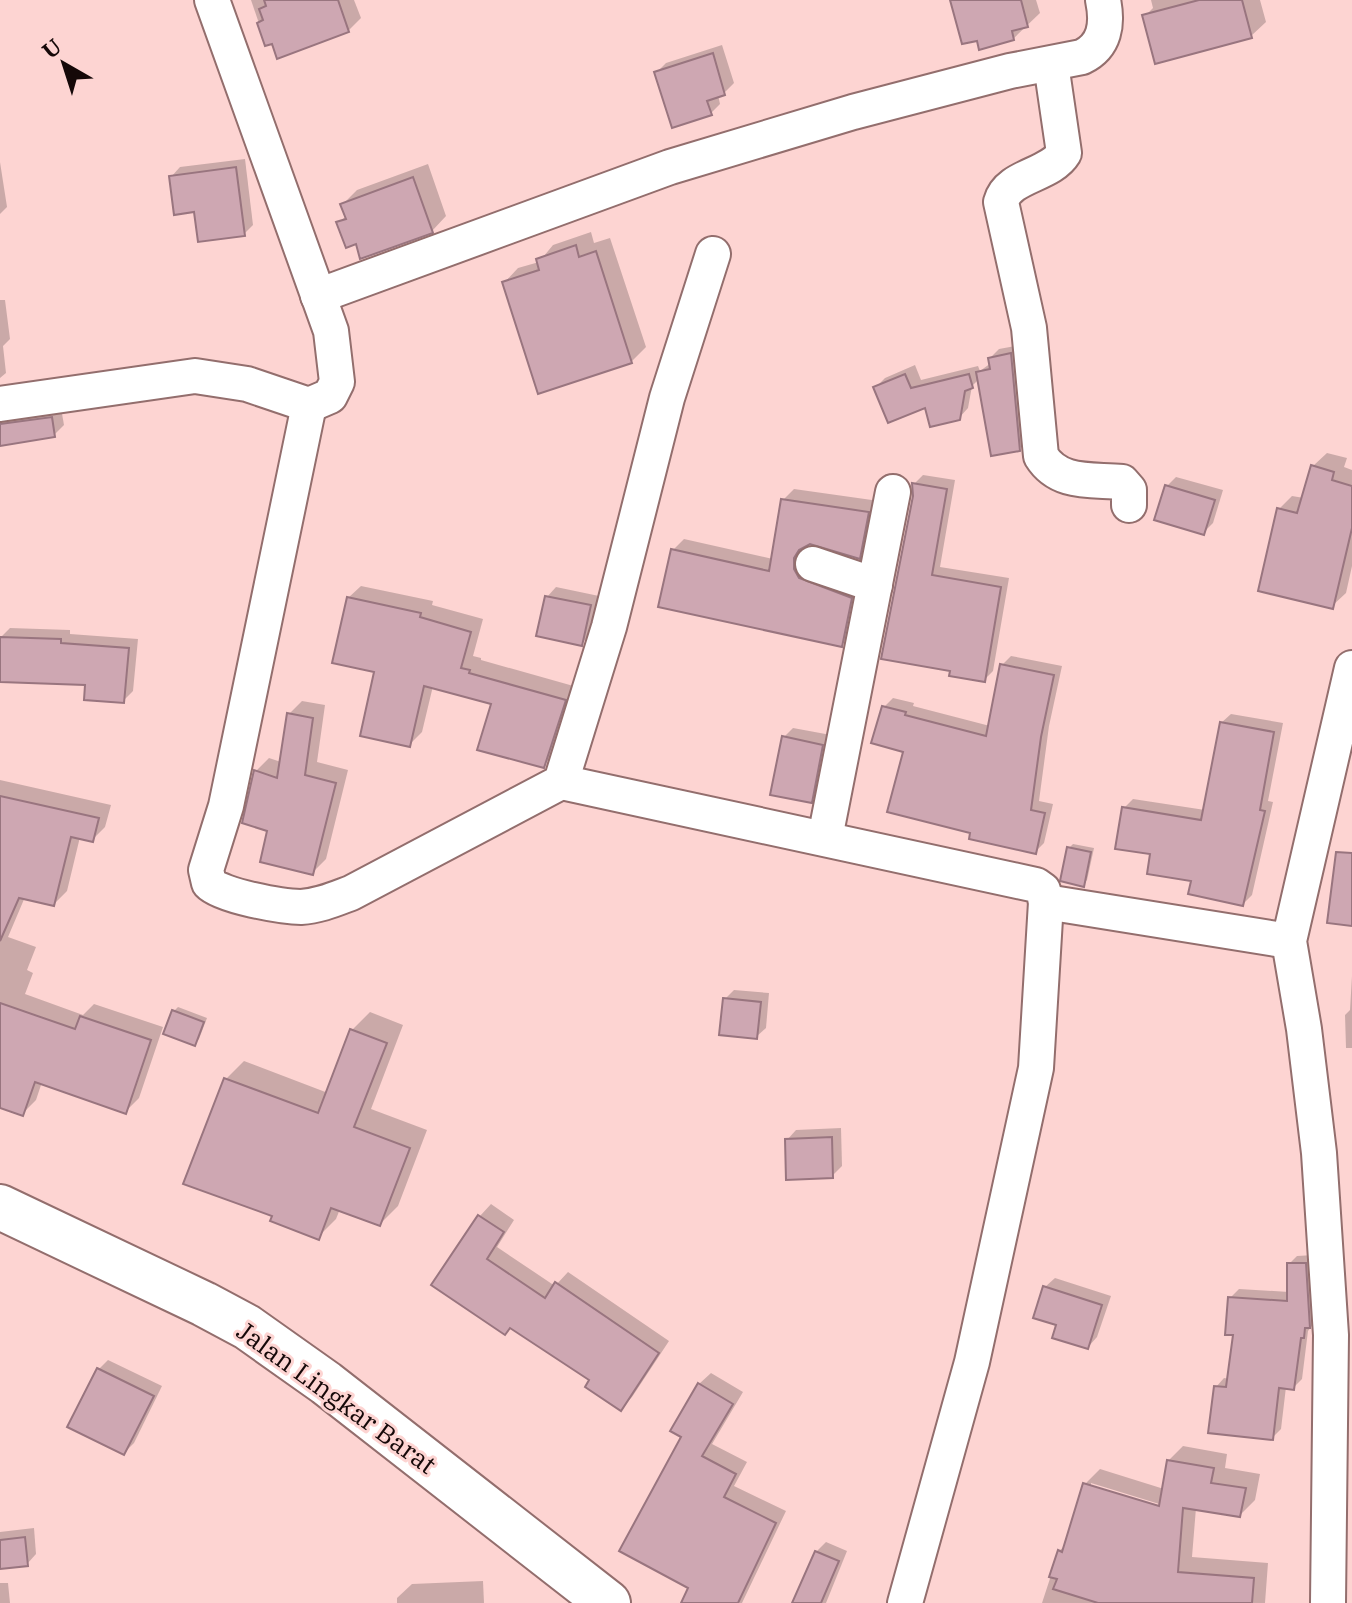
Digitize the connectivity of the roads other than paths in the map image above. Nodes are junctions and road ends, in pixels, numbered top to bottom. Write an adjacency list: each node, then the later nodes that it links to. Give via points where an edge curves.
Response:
1 (212, 0): 5 (street)
2 (1103, 0): 3 (street, via 1106,24 1098,47)
3 (1051, 64): 5 (street, via 853,112 670,167); 9 (street, via 1064,153 1007,189 1001,202 1029,328 1041,456 1062,476 1122,482 1129,490)
4 (713, 254): 14 (street, via 667,398 609,627)
5 (318, 296): 7 (street, via 331,331 337,382 330,396)
6 (0, 404): 7 (street, via 195,376 236,381)
7 (309, 405): 14 (street, via 226,806 206,870 209,883 282,905 327,902)
8 (893, 492): 11 (street)
9 (1129, 505)
10 (813, 564): 11 (street)
11 (875, 585): 15 (street)
12 (1352, 668): 13 (street)
13 (1348, 704): 17 (street)
14 (561, 782): 15 (street)
15 (825, 838): 16 (street, via 1036,885)
16 (1046, 902): 17 (street); 20 (street, via 1036,1068 972,1362)
17 (1289, 941): 21 (street, via 1319,1153 1331,1335)
18 (0, 1207): 19 (highway, Jalan Lingkar Barat, via 247,1327 326,1383)
19 (588, 1595)
20 (905, 1603)
21 (1328, 1603)

